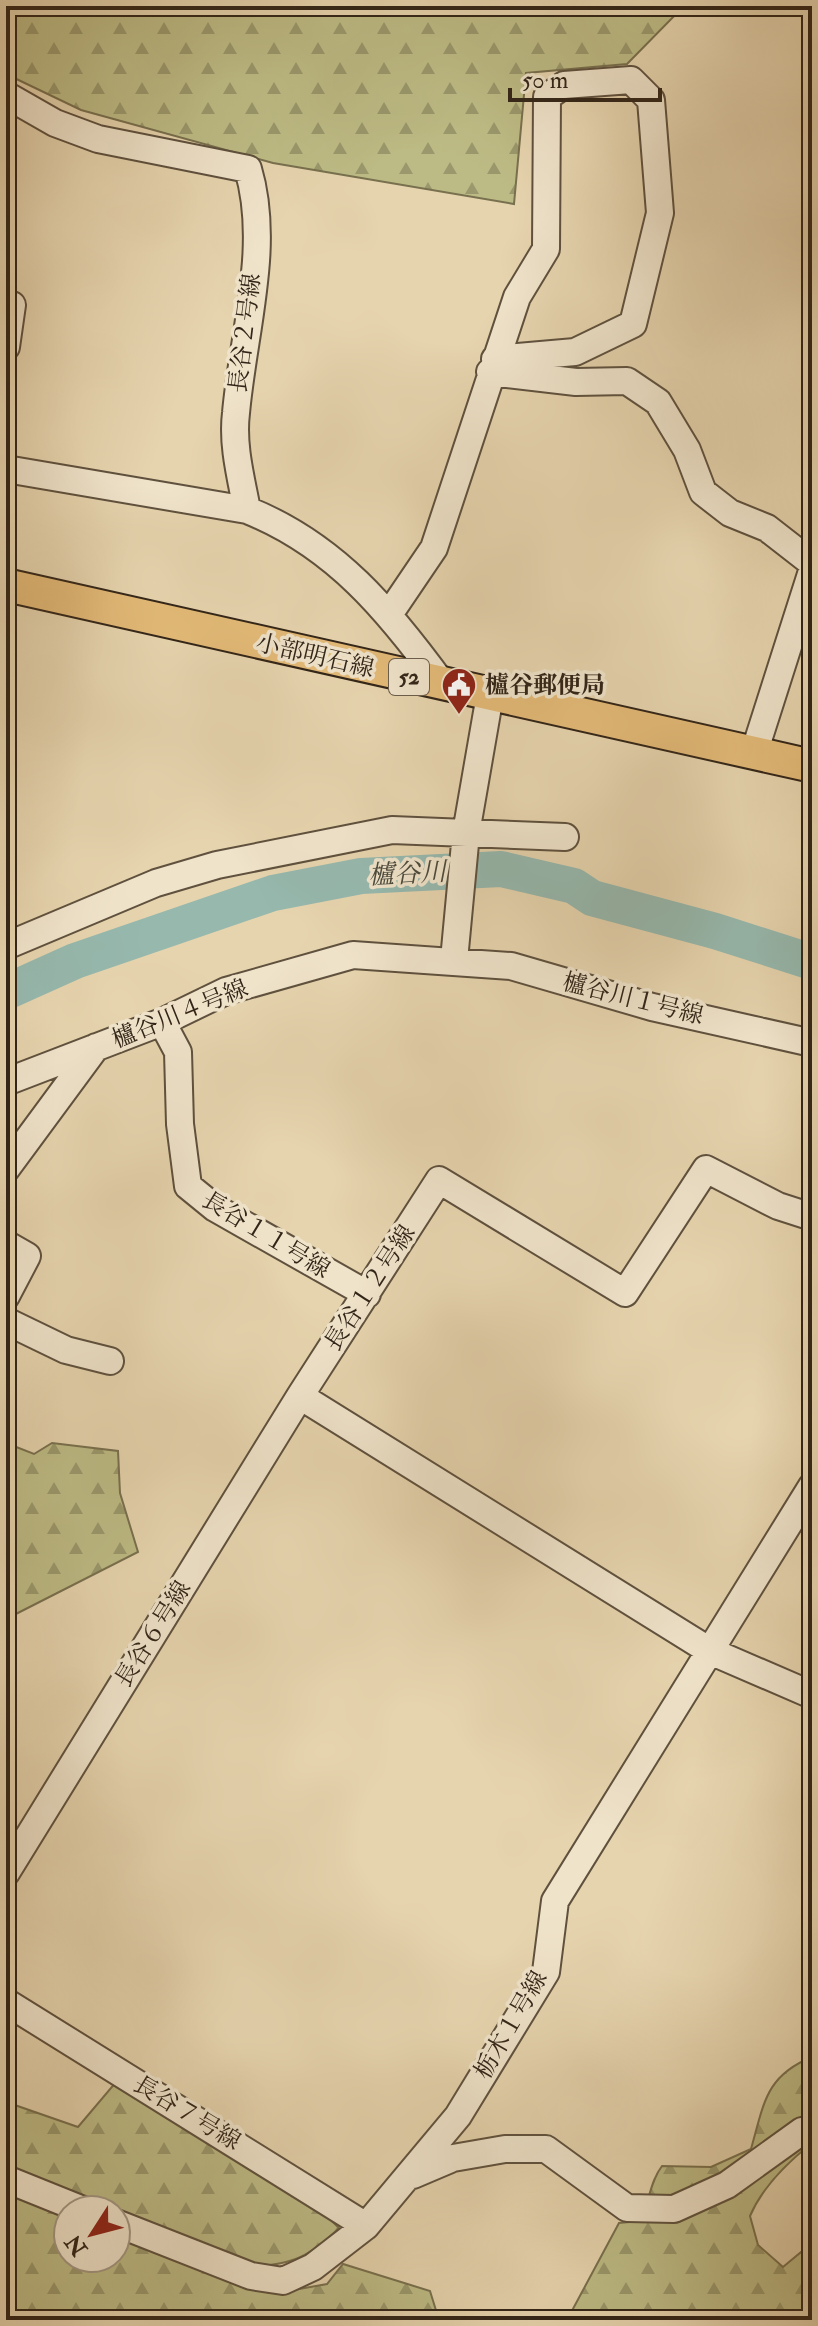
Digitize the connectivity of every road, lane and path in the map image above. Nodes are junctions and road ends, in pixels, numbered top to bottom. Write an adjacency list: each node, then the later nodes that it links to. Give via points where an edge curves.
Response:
1 (6, 95): 6 (street, 長谷２号線, via 55,123 98,139 248,169 258,200 235,416)
2 (6, 304): 3 (street, via 12,305)
3 (6, 347)
4 (493, 366): 4 (street, via 575,352 633,324 660,213 651,100 631,80 564,85 547,97 546,249 517,297); 7 (street, via 576,382 627,381 658,402 687,450 703,492 730,513 767,528); 10 (street, via 434,548)
5 (6, 469): 6 (street)
6 (247, 510): 10 (street, via 277,522 323,552)
7 (812, 563)
8 (812, 571): 13 (street)
9 (6, 585): 11 (main road, 小部明石線 / 52)
10 (390, 613): 11 (street)
11 (443, 685): 12 (main road, 小部明石線 / 52)
12 (490, 695): 13 (main road, 小部明石線 / 52); 15 (street)
13 (754, 753): 14 (main road, 小部明石線 / 52)
14 (812, 766)
15 (466, 833): 16 (street); 17 (street, via 392,830 217,865 156,883); 18 (street)
16 (565, 837)
17 (6, 946)
18 (454, 960): 19 (street, 櫨谷川４号線, via 353,955 226,991); 20 (street, 櫨谷川１号線, via 511,966 652,1007)
19 (162, 1022): 21 (street, 櫨谷川４号線); 26 (street, 長谷１１号線, via 178,1052 188,1186 215,1208)
20 (812, 1043)
21 (96, 1047): 22 (street, 櫨谷川４号線); 23 (street)
22 (6, 1082)
23 (6, 1169)
24 (812, 1217): 26 (street, 長谷１２号線, via 778,1206 706,1169 625,1293 439,1180)
25 (6, 1244): 27 (street, via 27,1256)
26 (367, 1294): 30 (street, 長谷１２号線)
27 (6, 1296)
28 (6, 1321): 29 (street, via 66,1350)
29 (110, 1361)
30 (300, 1396): 32 (street); 34 (street, 長谷６号線)
31 (812, 1486): 32 (street, 栃木１号線)
32 (710, 1651): 33 (street); 37 (street, 栃木１号線, via 555,1901 546,1972 458,2116)
33 (812, 1695)
34 (6, 1873)
35 (6, 2002): 40 (street, 長谷７号線)
36 (812, 2130): 37 (street, via 802,2131 727,2185 674,2209 627,2208 546,2149 453,2158)
37 (406, 2178): 40 (street, 栃木１号線)
38 (6, 2179): 39 (street)
39 (52, 2198)
40 (366, 2226): 41 (street, 栃木１号線, via 313,2267 283,2281 251,2276)
41 (132, 2229)

